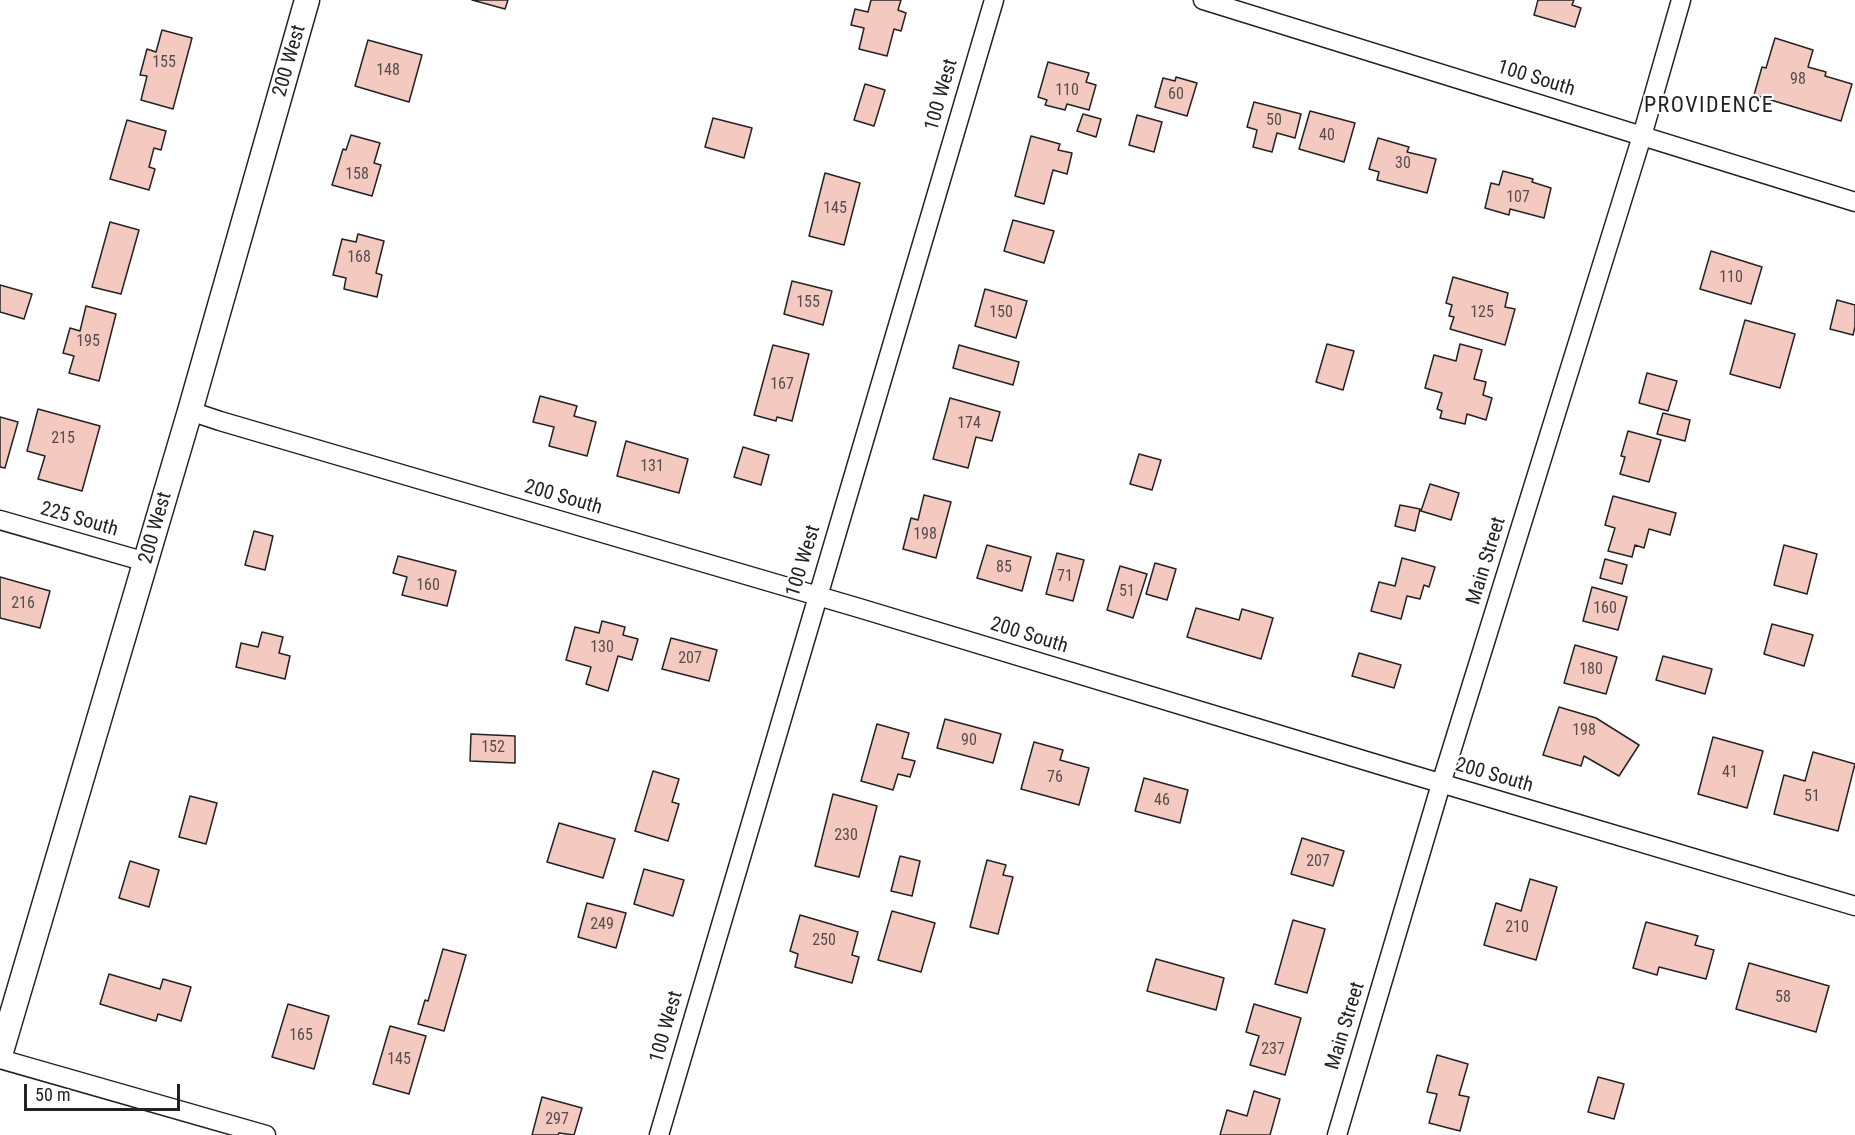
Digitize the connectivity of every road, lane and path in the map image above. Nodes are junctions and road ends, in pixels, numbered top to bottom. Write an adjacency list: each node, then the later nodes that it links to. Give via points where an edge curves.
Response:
1 (307, 0): 7 (street, 200 West)
2 (994, 0): 10 (street, 100 West)
3 (1203, 0): 5 (street, 100 South)
4 (1681, 0): 5 (street, Main Street)
5 (1642, 136): 6 (street, 100 South); 11 (street, Main Street)
6 (1855, 201)
7 (190, 411): 9 (street, 200 West); 10 (street, 200 South)
8 (0, 520): 9 (street, 225 South)
9 (146, 562): 13 (street, 200 West)
10 (818, 596): 11 (street, 200 South); 16 (street, 100 West)
11 (1441, 784): 12 (street, 200 South); 17 (street, Main Street)
12 (1855, 906)
13 (6, 1014): 14 (street, 200 West)
14 (0, 1057): 15 (street)
15 (266, 1135)
16 (659, 1135)
17 (1337, 1135)

